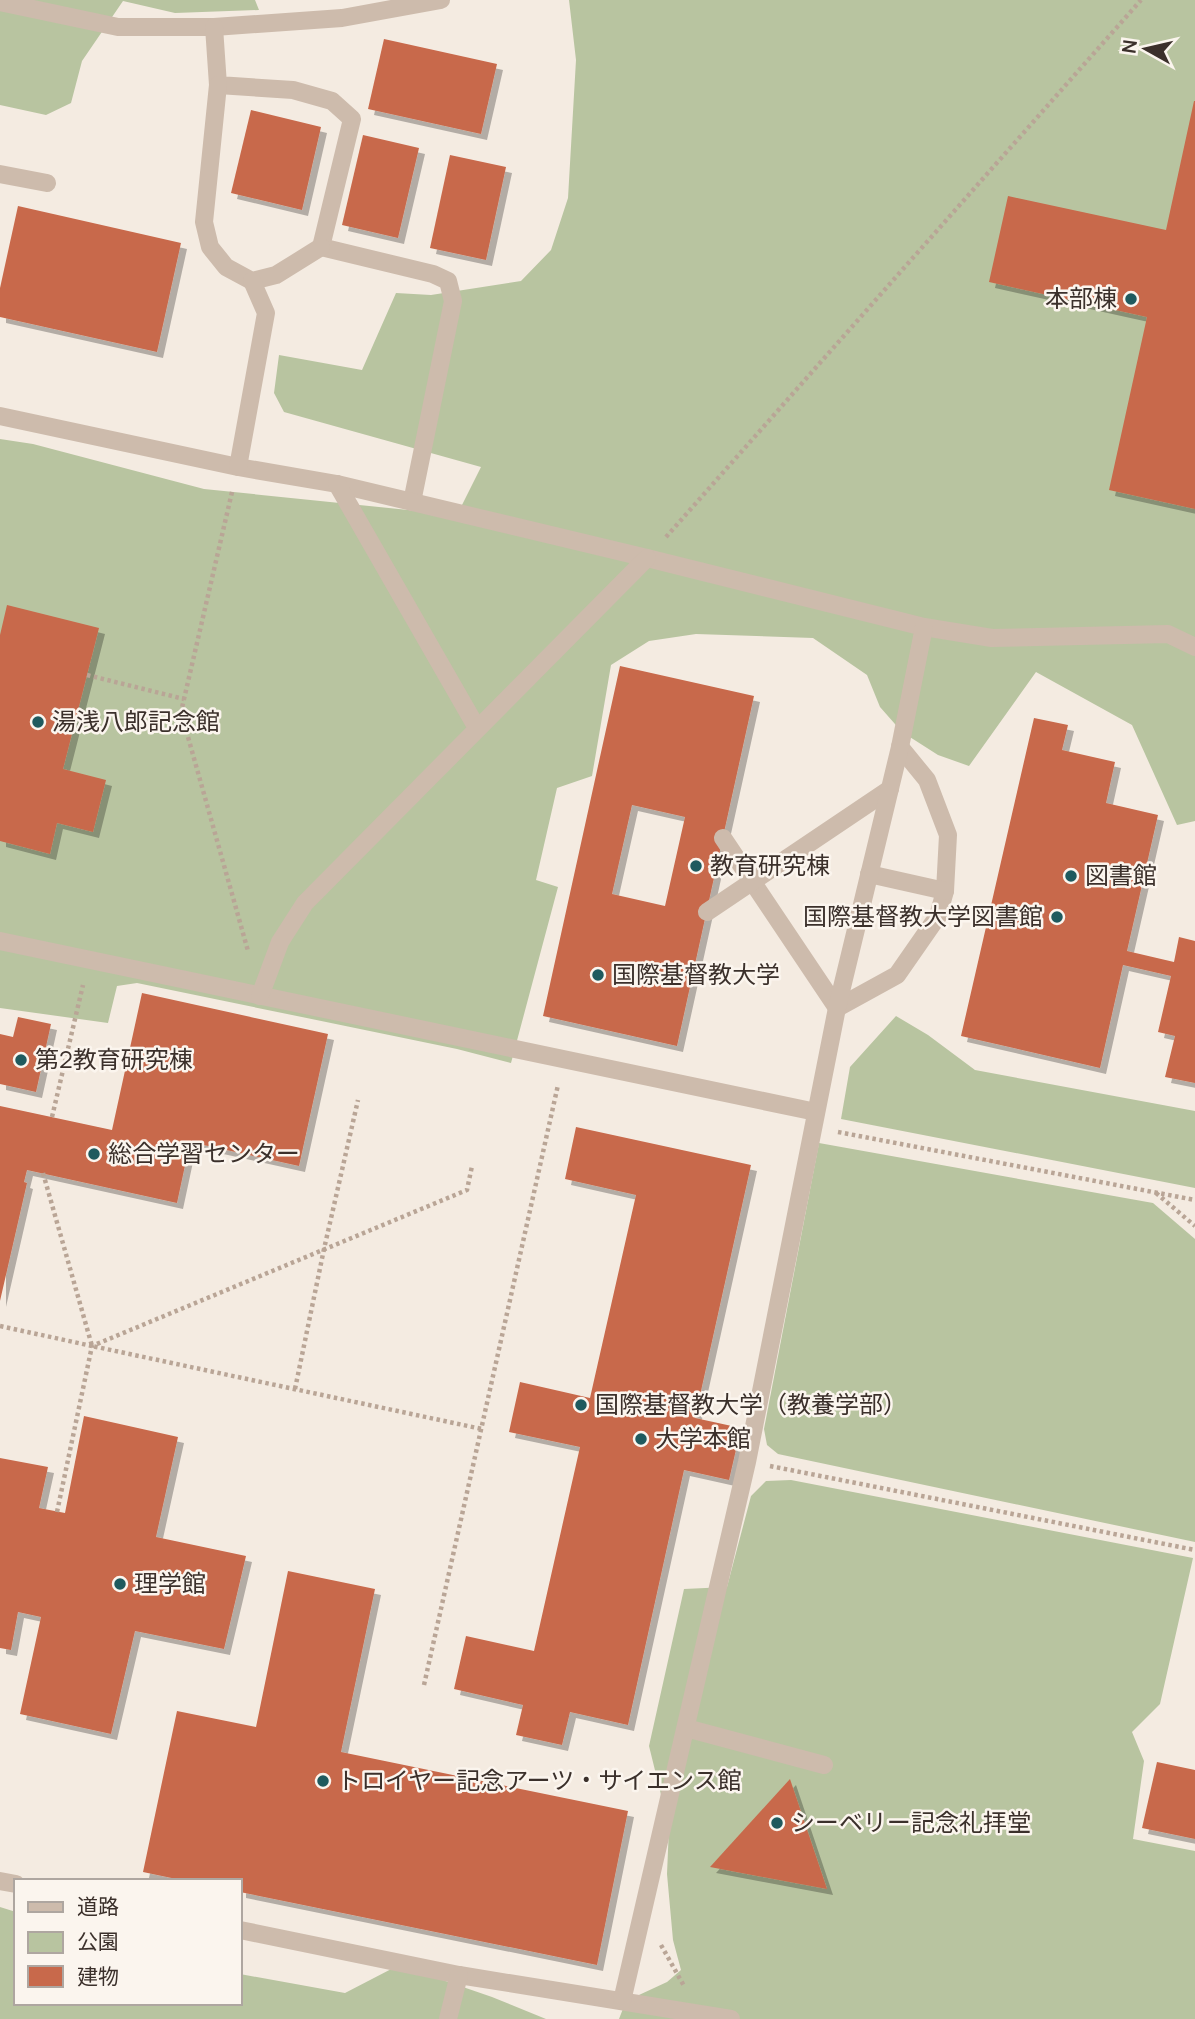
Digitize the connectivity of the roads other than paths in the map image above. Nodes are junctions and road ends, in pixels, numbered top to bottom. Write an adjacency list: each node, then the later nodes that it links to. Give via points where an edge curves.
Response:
1 (440, 0): 3 (lane, via 342,18)
2 (0, 2): 3 (lane, via 118,27)
3 (215, 27): 4 (lane)
4 (218, 85): 7 (lane, via 293,90 332,101 352,119); 8 (lane, via 204,222 209,247 226,267)
5 (0, 174): 6 (lane)
6 (47, 183)
7 (321, 247): 8 (lane, via 276,275); 12 (lane, via 448,281 453,301)
8 (252, 281): 10 (lane, via 266,313)
9 (0, 416): 10 (lane)
10 (238, 467): 11 (lane)
11 (337, 484): 12 (lane); 16 (lane)
12 (412, 502): 13 (lane)
13 (647, 558): 14 (lane); 16 (lane)
14 (924, 627): 15 (lane, via 992,638 1168,634); 17 (lane)
15 (1195, 648)
16 (477, 728): 25 (lane, via 305,903 280,942)
17 (900, 747): 18 (lane); 22 (lane, via 927,780 948,835)
18 (890, 789): 20 (lane); 21 (lane)
19 (723, 838): 21 (lane)
20 (869, 874): 22 (lane); 26 (lane)
21 (752, 880): 23 (lane); 26 (lane)
22 (946, 891): 26 (lane, via 938,916 897,975)
23 (707, 912)
24 (0, 942): 25 (lane)
25 (260, 996): 27 (lane, via 563,1060)
26 (837, 1008): 27 (lane)
27 (814, 1120): 28 (lane, via 747,1462)
28 (686, 1728): 29 (lane); 32 (lane)
29 (824, 1765)
30 (242, 1930): 31 (lane)
31 (459, 1975): 32 (lane); 33 (lane)
32 (622, 2001): 34 (lane)
33 (448, 2019)
34 (731, 2019)

